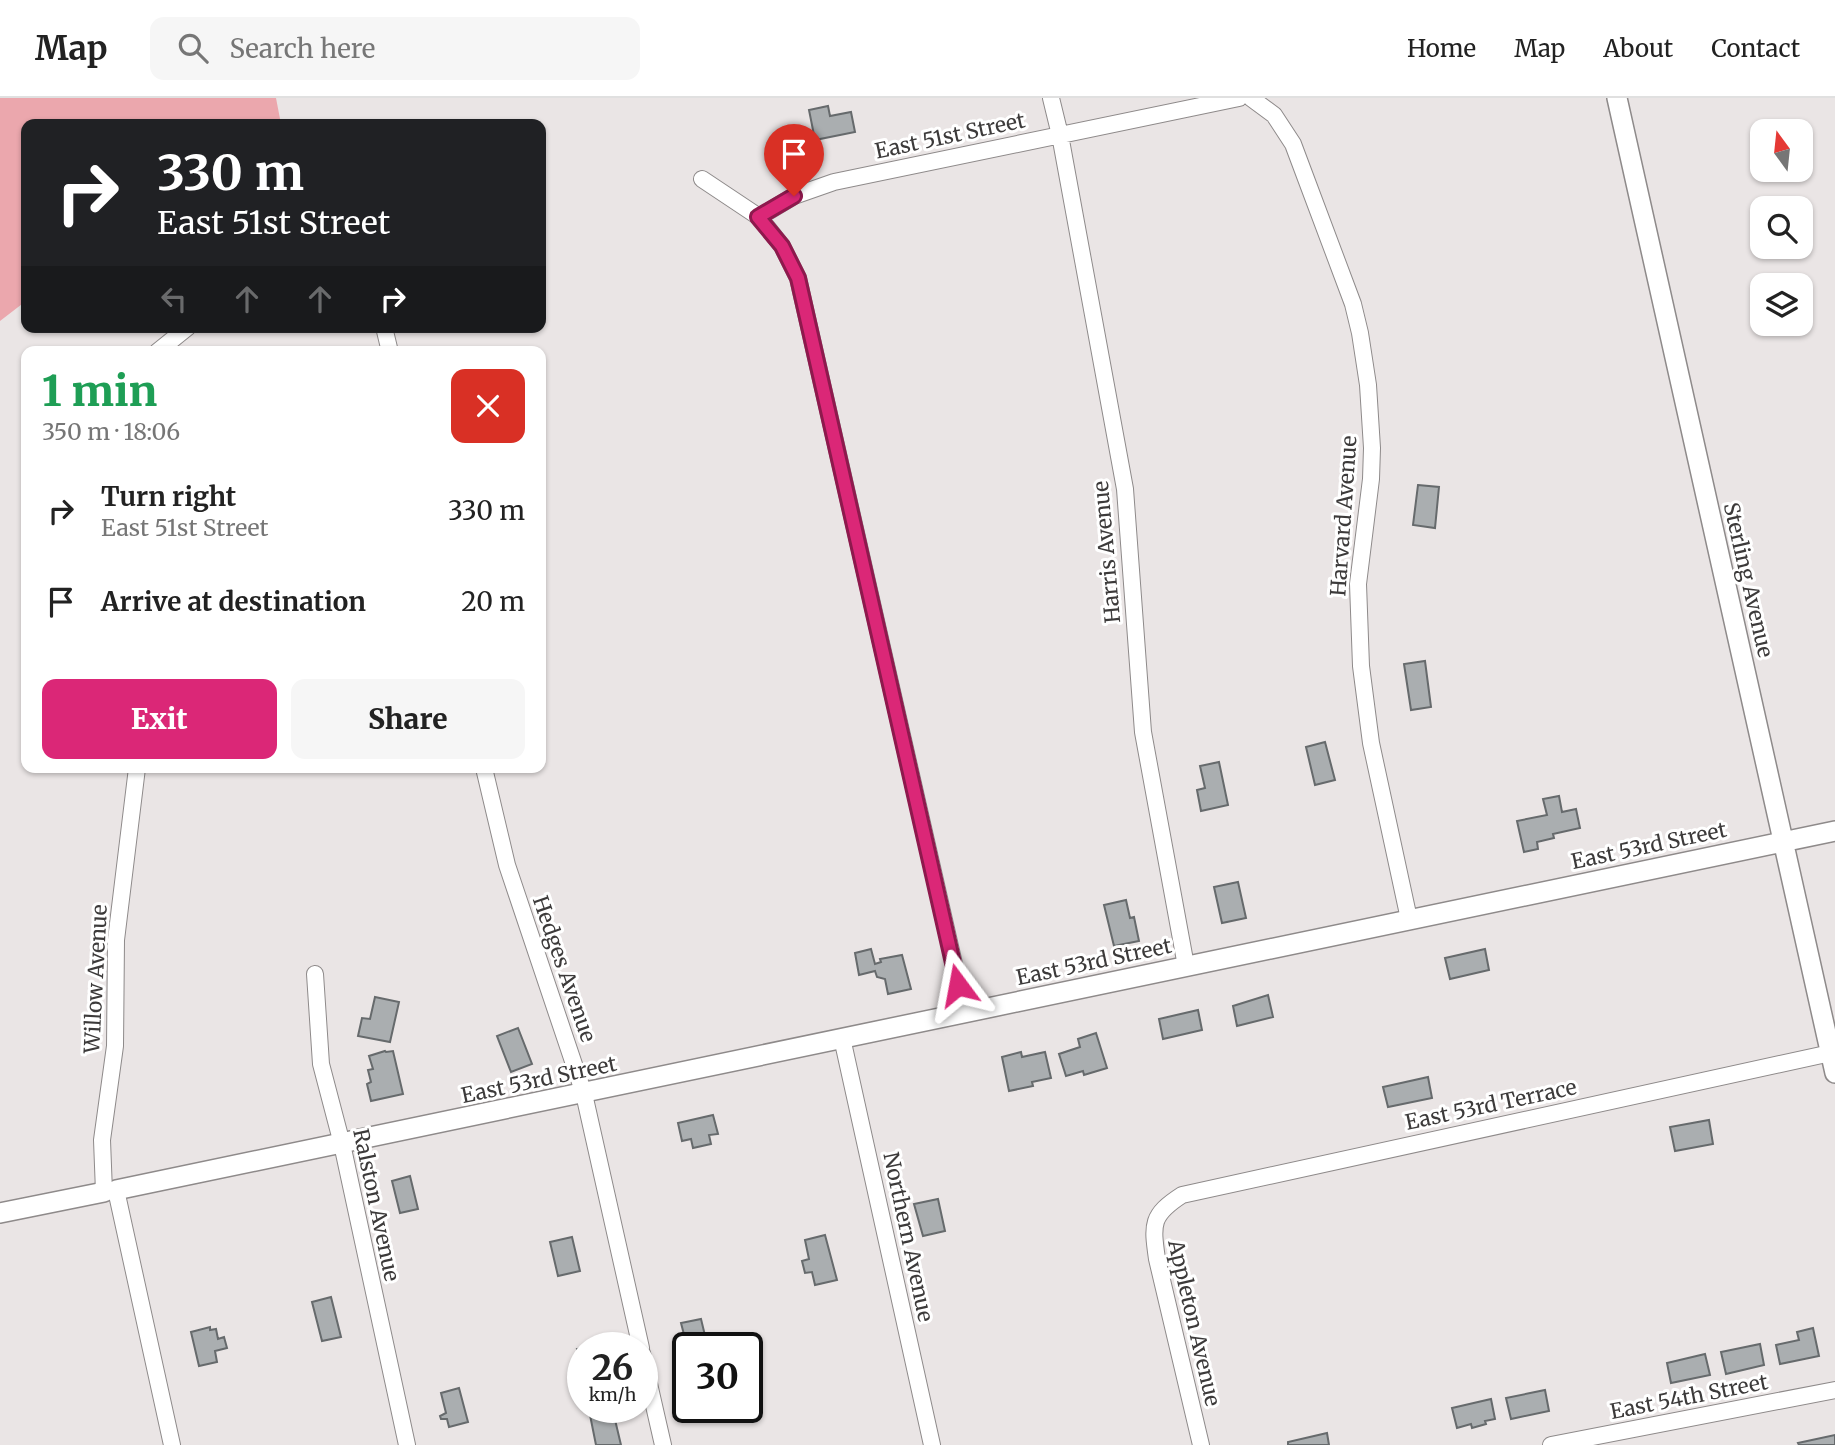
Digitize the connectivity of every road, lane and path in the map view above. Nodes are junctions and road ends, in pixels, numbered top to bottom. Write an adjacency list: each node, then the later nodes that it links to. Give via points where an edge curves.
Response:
1 (1051, 98): 5 (street, Harris Avenue)
2 (1239, 98): 5 (street, East 51st Street)
3 (1251, 98): 14 (street, Harvard Avenue, via 1274,115 1293,144 1360,332 1372,448 1358,584 1361,666 1371,743)
4 (1617, 98): 13 (street, Sterling Avenue)
5 (1060, 135): 7 (street, East 51st Street, via 834,181 794,196); 15 (street, Harris Avenue, via 1125,489 1143,732)
6 (702, 179): 7 (street)
7 (758, 217): 17 (street, via 782,246 798,278)
8 (181, 333): 9 (street)
9 (164, 346)
10 (136, 773): 23 (street, Willow Avenue, via 116,940 115,1046 102,1140)
11 (485, 773): 21 (street, Hedges Avenue, via 507,865)
12 (1835, 831): 13 (street, East 53rd Street)
13 (1783, 842): 14 (street, East 53rd Street); 19 (street, Sterling Avenue)
14 (1409, 919): 15 (street, East 53rd Street)
15 (1186, 966): 17 (street, East 53rd Street)
16 (315, 974): 22 (street, Ralston Avenue, via 321,1064)
17 (965, 1012): 18 (street, East 53rd Street)
18 (842, 1038): 21 (street, East 53rd Street); 32 (street, Northern Avenue)
19 (1833, 1052): 20 (street, Sterling Avenue); 24 (street, East 53rd Terrace, via 1182,1195)
20 (1835, 1073)
21 (584, 1094): 22 (street, East 53rd Street); 26 (street, Hedges Avenue)
22 (342, 1144): 23 (street, East 53rd Street); 30 (street, Ralston Avenue)
23 (110, 1191): 25 (street, East 53rd Street); 29 (street, Willow Avenue)
24 (1161, 1211): 33 (street, Appleton Avenue, via 1153,1231 1157,1259)
25 (0, 1213)
26 (637, 1332)
27 (1835, 1391): 34 (street, East 54th Street)
28 (658, 1423): 31 (street)
29 (172, 1445)
30 (407, 1445)
31 (663, 1445)
32 (932, 1445)
33 (1200, 1445)
34 (1551, 1445)

